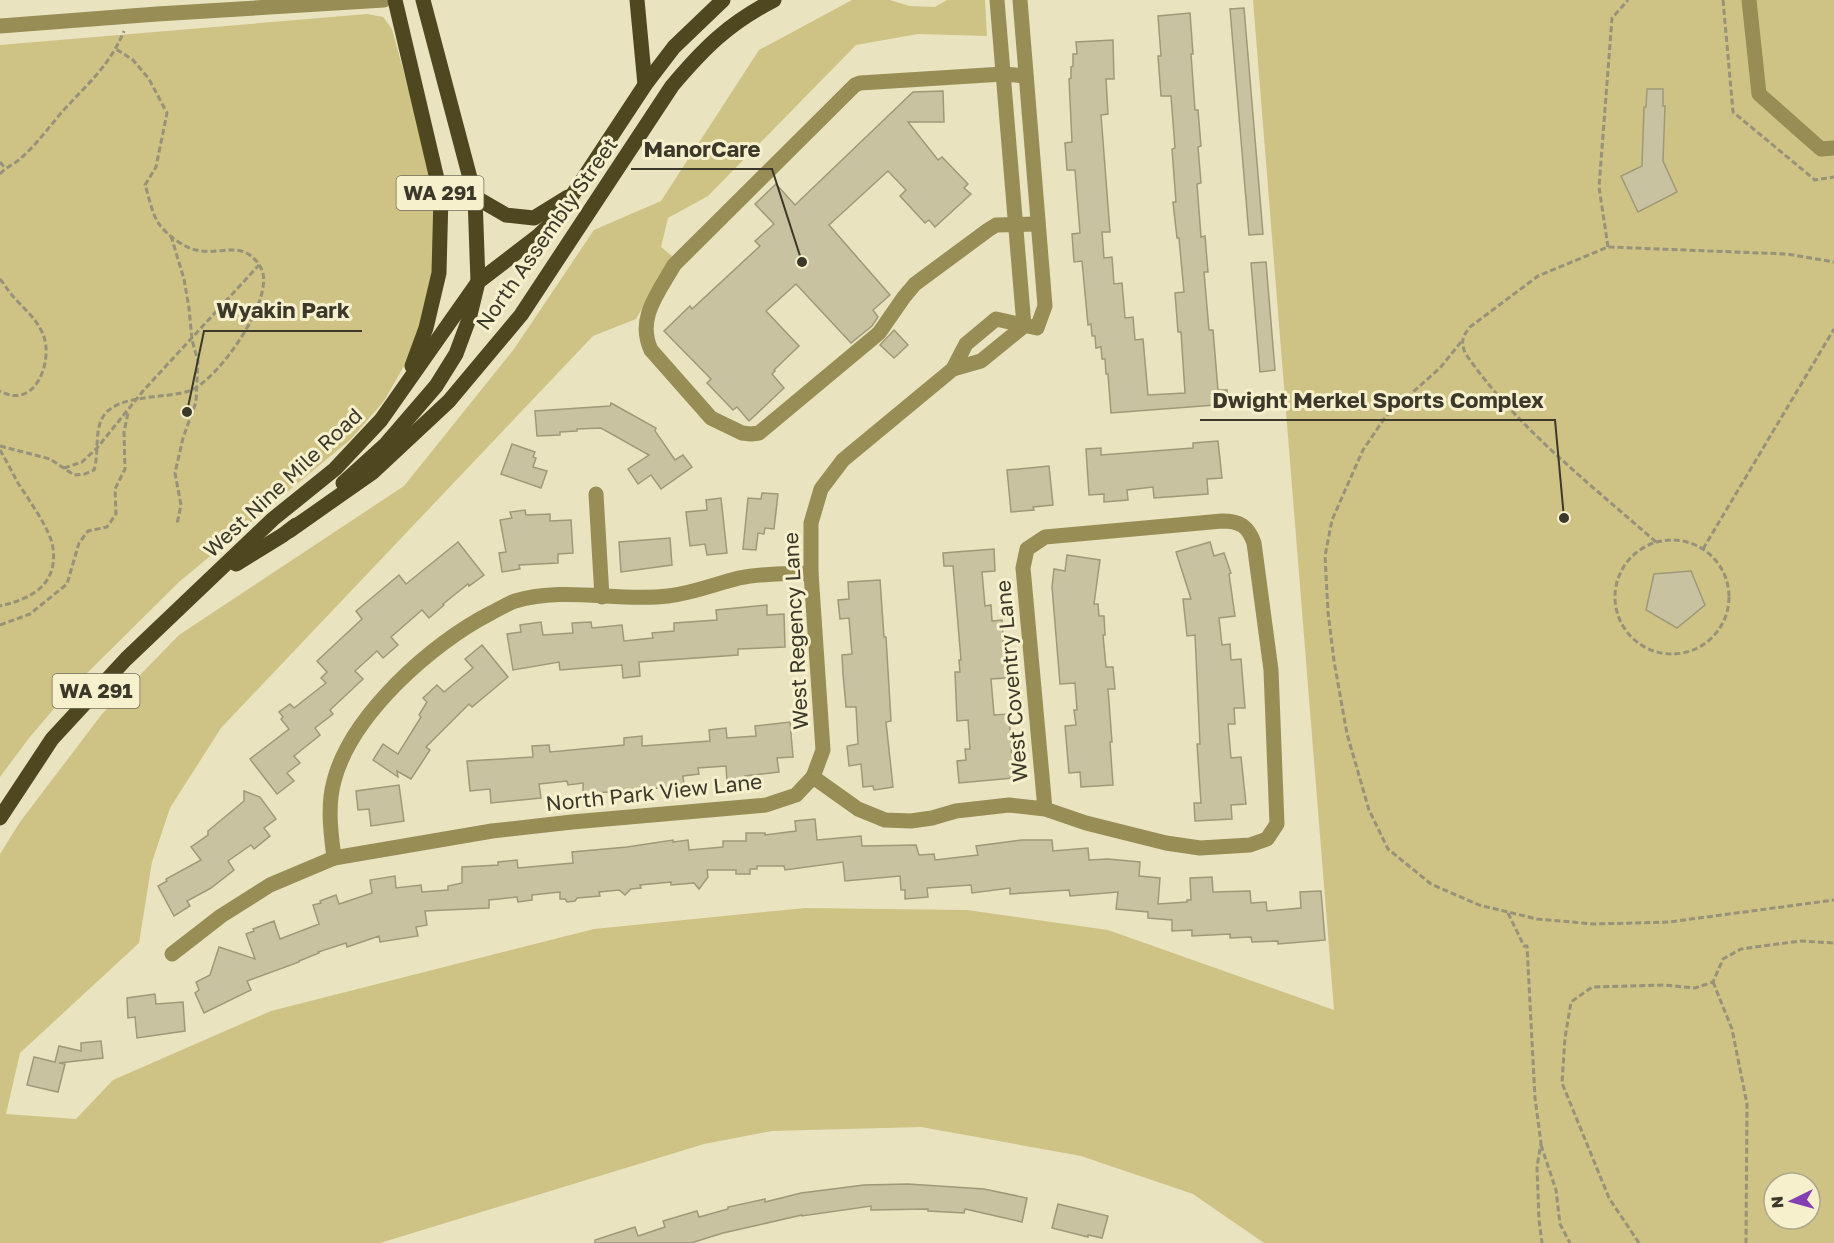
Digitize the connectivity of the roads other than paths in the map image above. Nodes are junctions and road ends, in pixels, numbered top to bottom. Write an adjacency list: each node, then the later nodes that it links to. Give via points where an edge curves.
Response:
1 (384, 0): 10 (street)
2 (395, 0): 23 (main road, WA 291, via 441,196 439,273 426,328)
3 (423, 0): 17 (main road, WA 291)
4 (637, 0): 14 (main road)
5 (723, 0): 14 (main road, North Assembly Street, via 674,47)
6 (774, 0): 25 (main road, North Assembly Street, via 731,26 701,52 672,86 521,315 449,401 373,472)
7 (997, 0): 12 (street)
8 (1020, 0): 13 (street)
9 (1749, 0): 15 (street, via 1759,94 1821,149)
10 (157, 7): 11 (street, via 131,16)
11 (0, 26)
12 (1003, 74): 13 (street); 19 (street); 19 (street, via 855,86 674,265 645,321 646,340 711,418 742,433 759,432 879,333 915,284 996,225)
13 (1026, 76): 18 (street)
14 (645, 85): 16 (main road, North Assembly Street)
15 (1834, 148)
16 (573, 194): 17 (main road, via 534,218 506,216); 20 (main road, North Assembly Street, via 558,217 538,236)
17 (475, 197): 20 (main road, WA 291)
18 (1038, 224): 19 (street); 21 (street, via 1044,306)
19 (1016, 226): 21 (street)
20 (478, 282): 23 (main road, North Assembly Street); 25 (main road, West Nine Mile Road / WA 291, via 470,319 456,354 436,386 386,444)
21 (1030, 327): 22 (street, via 981,362); 22 (street, via 996,319 966,344)
22 (953, 369): 26 (street, West Regency Lane, via 843,460 821,489 811,523)
23 (405, 386): 27 (main road, West Nine Mile Road / WA 291, via 381,420 335,469 273,519)
24 (596, 494): 28 (street)
25 (288, 531): 27 (main road, West Nine Mile Road / WA 291)
26 (811, 573): 28 (street, via 740,578 671,596); 29 (street, West Regency Lane, via 823,750)
27 (210, 580): 31 (main road, West Nine Mile Road / WA 291, via 126,659 52,739)
28 (602, 597): 32 (street, via 553,594 514,601 441,644 408,674 374,708 344,754 333,782 330,823)
29 (813, 777): 30 (street, via 858,809 885,820 922,820 1009,805); 32 (street, North Park View Lane, via 796,795 766,805 492,831)
30 (1045, 809): 30 (street, West Coventry Lane, via 1023,568 1027,549 1045,537 1222,521 1244,525 1254,543 1271,670 1276,824 1267,839 1250,845 1200,848 1086,823)
31 (0, 818)
32 (334, 858): 33 (street, North Park View Lane, via 270,885)
33 (172, 954)

